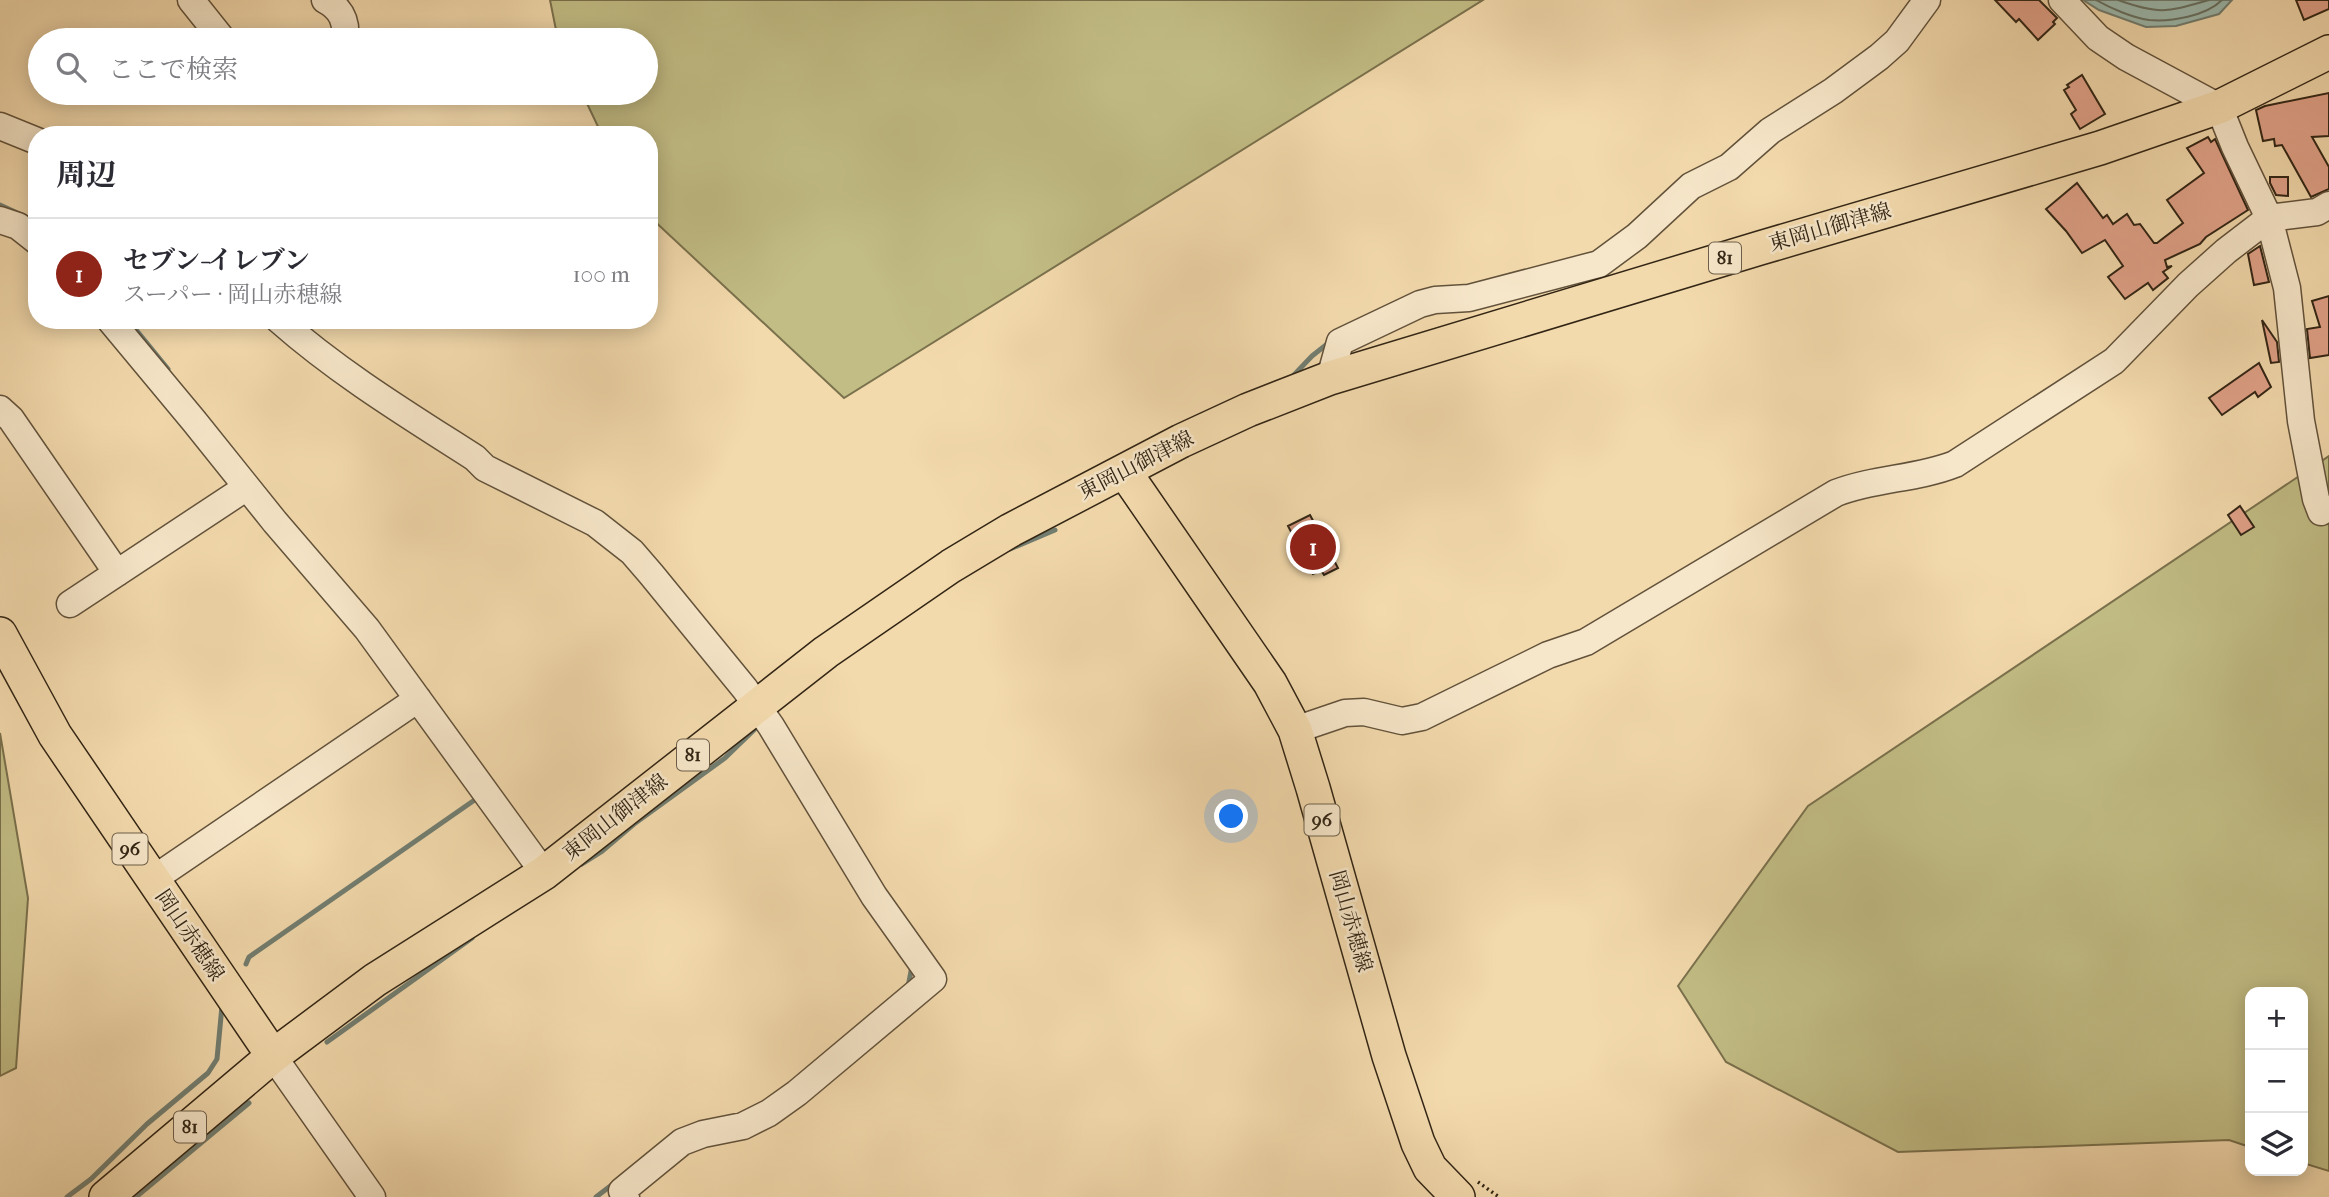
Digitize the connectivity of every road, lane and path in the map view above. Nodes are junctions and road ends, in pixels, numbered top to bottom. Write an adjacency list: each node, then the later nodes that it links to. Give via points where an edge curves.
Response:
1 (191, 0): 5 (street)
2 (325, 0): 6 (street, via 339,11)
3 (1927, 0): 17 (street, via 1879,58 1770,131 1729,167 1691,186 1599,264 1469,298 1420,304 1340,342)
4 (2062, 0): 8 (street, via 2098,38)
5 (213, 28)
6 (346, 28)
7 (2329, 52): 8 (main road, 東岡山御津線 / 81)
8 (2219, 107): 12 (street); 17 (main road, 東岡山御津線 / 81, via 2100,148)
9 (0, 125): 10 (street)
10 (28, 137)
11 (2329, 205): 12 (street, via 2318,212)
12 (2269, 218): 21 (street, via 2287,288 2301,421); 27 (street, via 2198,277 2114,361 1955,464 1836,493 1586,642 1548,655 1422,717 1402,721 1364,712 1345,713)
13 (1, 221): 14 (street)
14 (28, 234)
15 (117, 329): 20 (street)
16 (289, 329): 26 (street, via 485,468 595,523 632,552)
17 (1330, 378): 19 (main road, 東岡山御津線 / 81, via 1181,441)
18 (0, 409): 22 (street)
19 (1124, 471): 26 (main road, 東岡山御津線 / 81, via 951,566); 27 (main road, 岡山赤穂線 / 96, via 1270,683)
20 (247, 487): 22 (street); 25 (street, via 368,629)
21 (2321, 512)
22 (117, 573): 23 (street)
23 (71, 604)
24 (0, 634): 29 (main road, 岡山赤穂線 / 96, via 55,735)
25 (412, 703): 28 (street); 29 (street)
26 (757, 705): 28 (main road, 東岡山御津線 / 81); 32 (street, via 874,896 933,979 769,1114 682,1142)
27 (1295, 730): 31 (main road, 岡山赤穂線 / 96, via 1418,1143)
28 (544, 873): 30 (main road, 東岡山御津線 / 81, via 375,980)
29 (152, 880): 30 (main road, 岡山赤穂線 / 96)
30 (273, 1056): 33 (main road, 東岡山御津線 / 81); 34 (street)
31 (1450, 1194)
32 (621, 1195)
33 (106, 1197)
34 (372, 1197)

